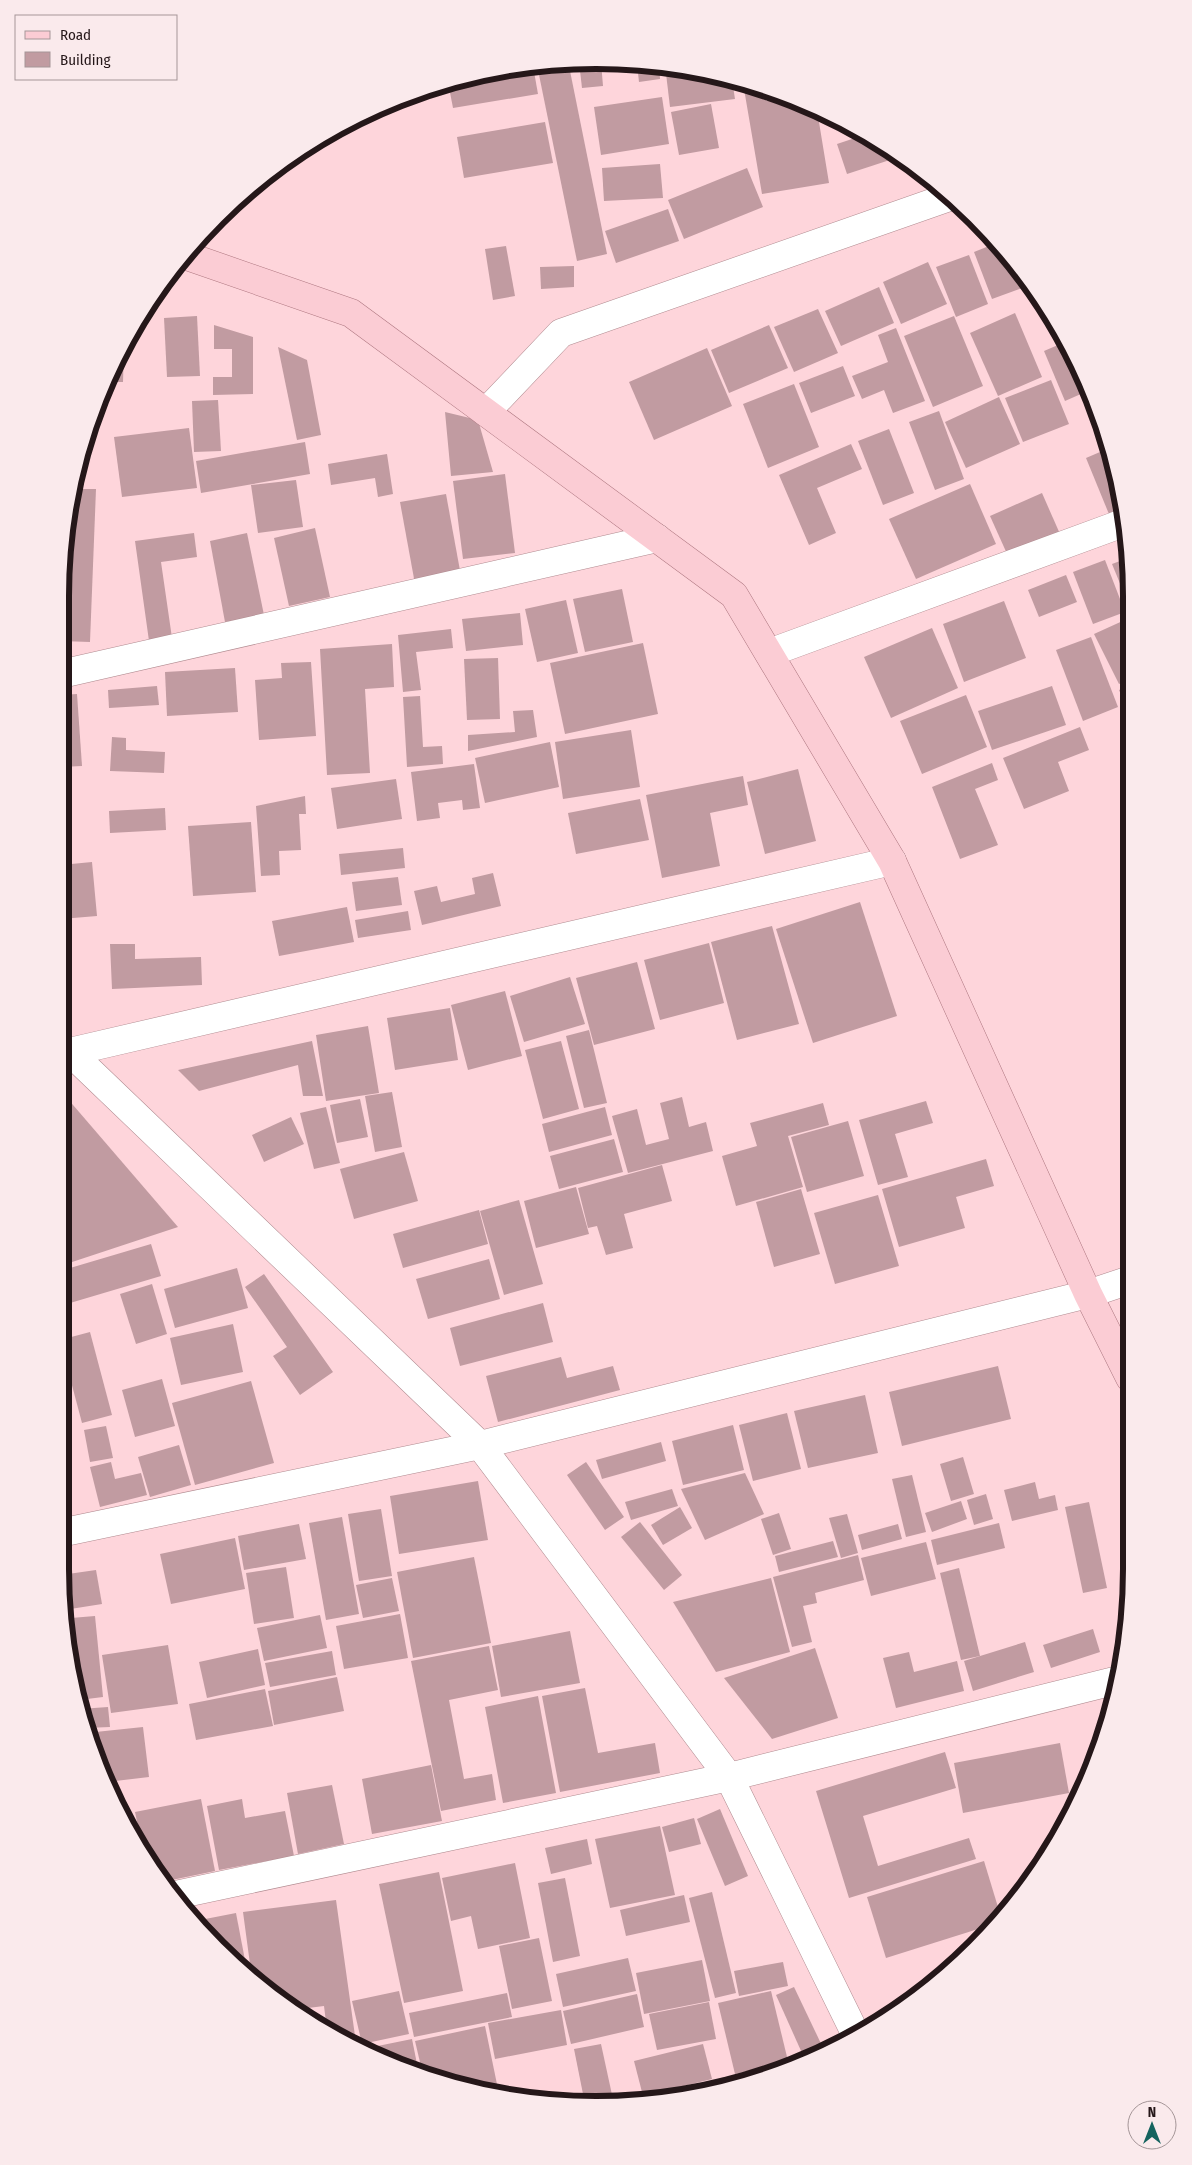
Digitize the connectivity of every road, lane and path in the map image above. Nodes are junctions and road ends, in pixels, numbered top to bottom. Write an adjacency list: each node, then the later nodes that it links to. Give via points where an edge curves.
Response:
1 (943, 199): 3 (street, via 561,333)
2 (192, 258): 3 (main road, via 351,313)
3 (486, 412): 5 (main road)
4 (1119, 525): 6 (street)
5 (657, 538): 6 (main road, via 734,595); 7 (street)
6 (769, 653): 8 (main road)
7 (69, 672)
8 (892, 861): 9 (street); 12 (main road)
9 (69, 1052)
10 (69, 1057): 14 (street)
11 (1123, 1282): 12 (street)
12 (1088, 1294): 13 (main road); 14 (street)
13 (1123, 1364)
14 (480, 1445): 15 (street); 17 (street)
15 (69, 1531)
16 (1111, 1682): 17 (street)
17 (729, 1778): 18 (street); 19 (street)
18 (181, 1894)
19 (853, 2029)

